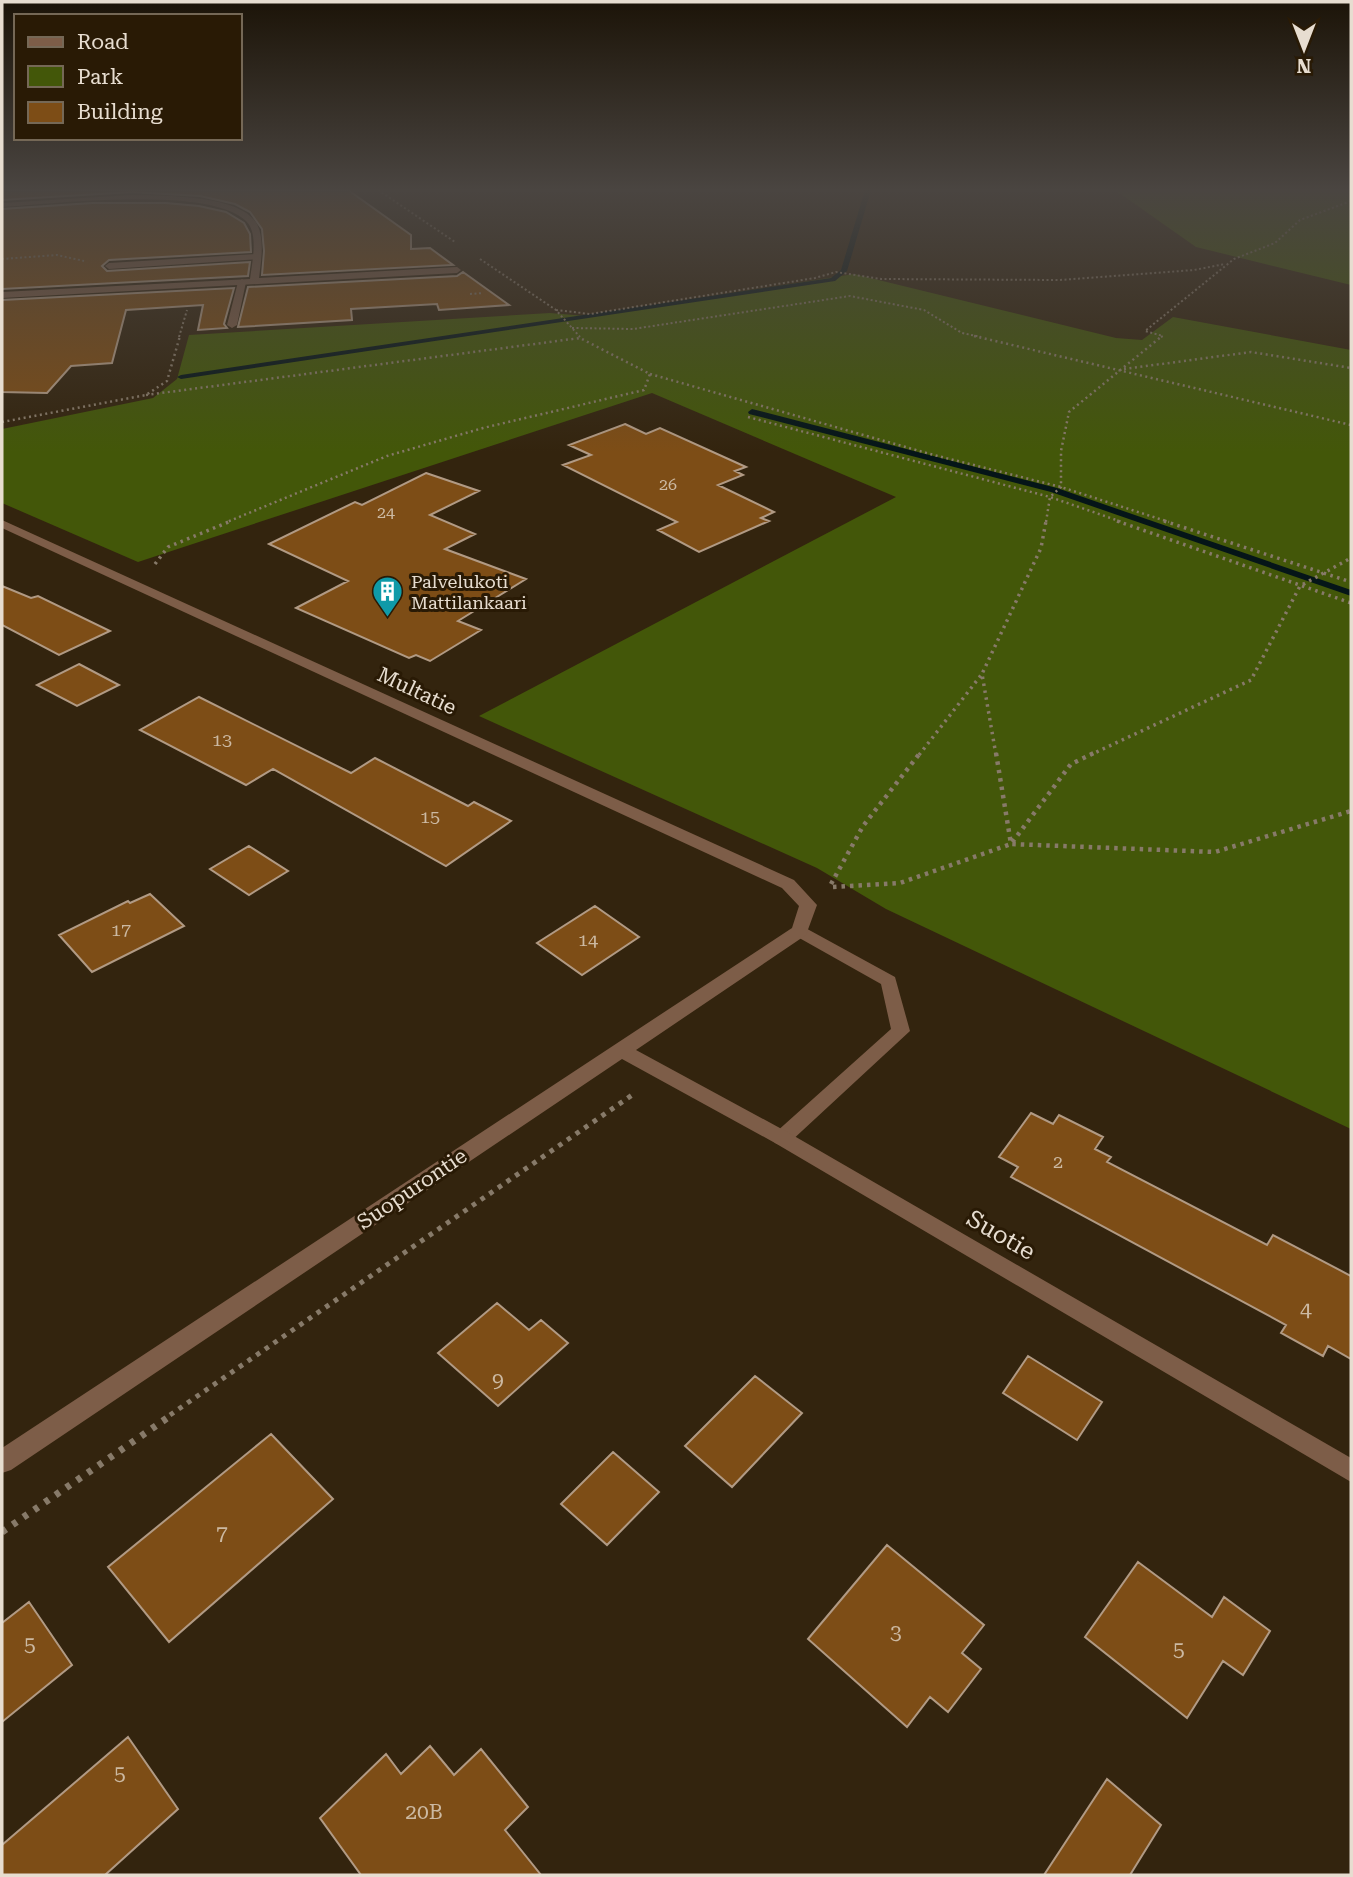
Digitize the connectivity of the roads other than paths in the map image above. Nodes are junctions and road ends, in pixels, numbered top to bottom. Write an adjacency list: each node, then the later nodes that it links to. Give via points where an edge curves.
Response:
1 (254, 278): 3 (street)
2 (317, 278): 3 (street)
3 (254, 281): 4 (street)
4 (242, 282): 5 (street); 6 (street)
5 (2, 295)
6 (232, 325)
7 (2, 524): 8 (street, Multatie, via 788,884 808,905)
8 (800, 931): 9 (street, Suopurontie); 10 (street, via 889,981 901,1031)
9 (621, 1050): 10 (street, Suotie); 11 (street, Suopurontie)
10 (782, 1138): 12 (street, Suotie)
11 (2, 1462)
12 (1351, 1471)

